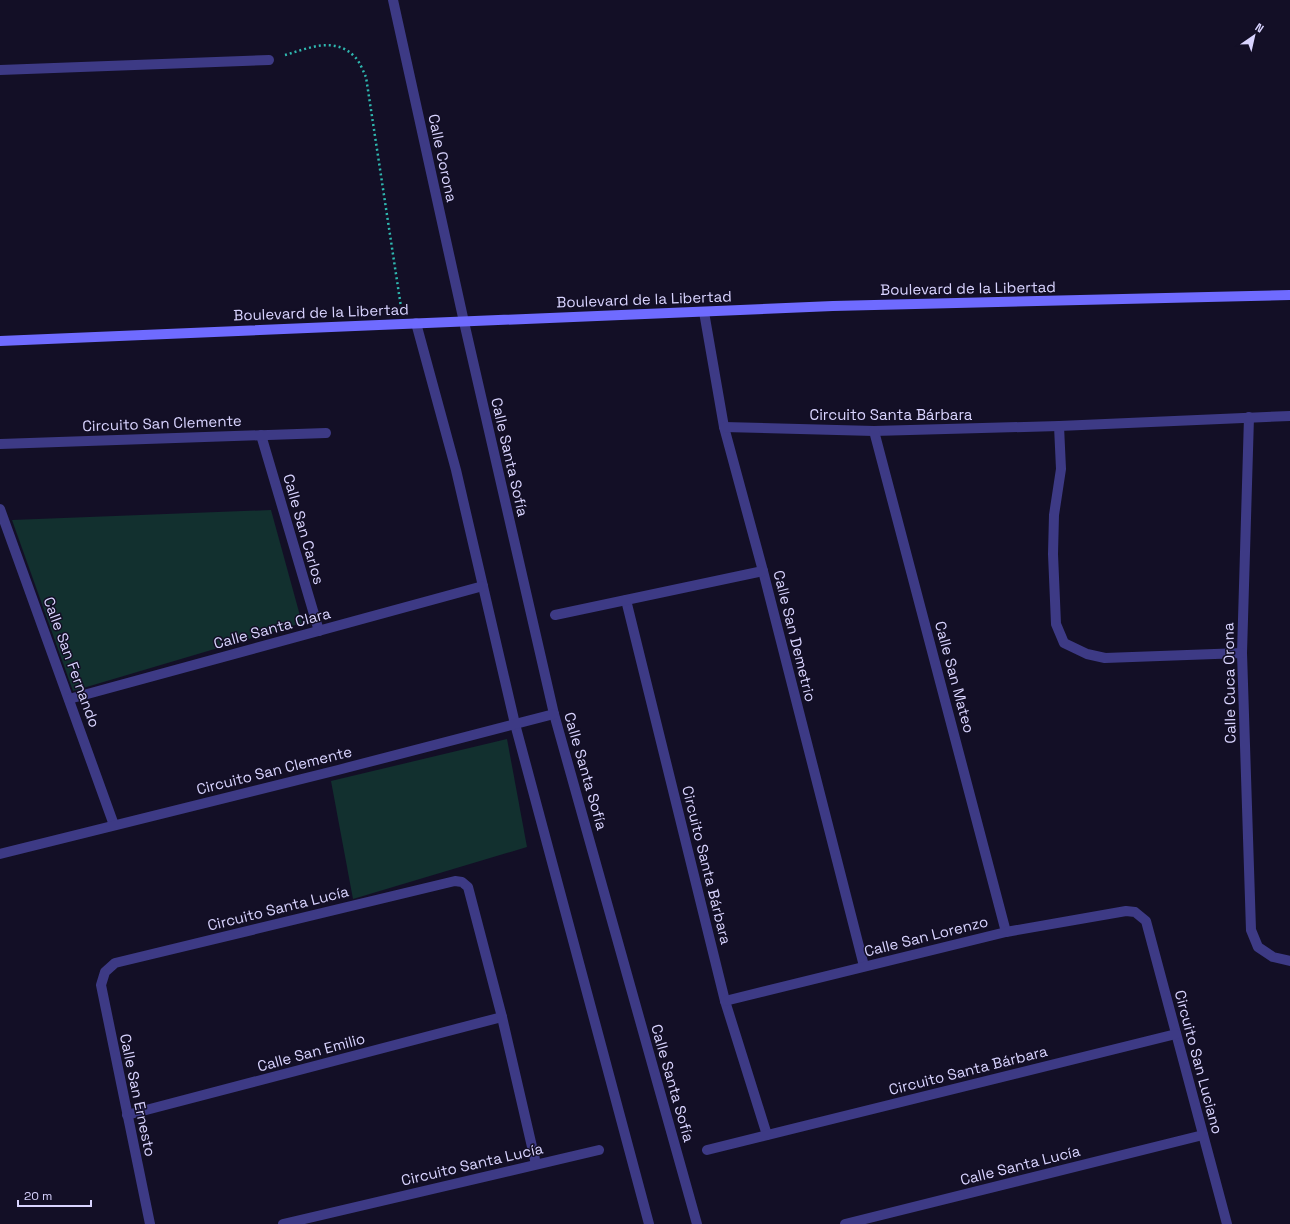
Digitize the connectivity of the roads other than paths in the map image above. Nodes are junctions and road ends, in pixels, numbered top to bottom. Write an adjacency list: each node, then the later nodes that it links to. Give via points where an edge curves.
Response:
1 (393, 0): 6 (street, Calle Corona)
2 (269, 60): 3 (street)
3 (0, 70)
4 (1290, 295): 5 (street, Boulevard de la Libertad, via 833,306)
5 (704, 312): 6 (street, Boulevard de la Libertad); 12 (street, Calle San Demetrio)
6 (464, 322): 7 (street, Boulevard de la Libertad); 25 (street, Calle Santa Sofía)
7 (416, 324): 8 (street, Boulevard de la Libertad); 19 (street, via 456,470)
8 (0, 341)
9 (1290, 416): 10 (street, Circuito Santa Bárbara)
10 (1249, 417): 11 (street, Circuito Santa Bárbara); 23 (street, Calle Cuca Orona)
11 (1059, 426): 13 (street, Circuito Santa Bárbara); 23 (street, via 1062,469 1054,515 1053,554 1056,624 1064,643 1088,654 1105,658)
12 (724, 427): 13 (street, Circuito Santa Bárbara); 18 (street, Calle San Demetrio)
13 (874, 431): 30 (street, Calle San Mateo)
14 (326, 433): 15 (street, Circuito San Clemente)
15 (261, 435): 16 (street, Circuito San Clemente); 22 (street, Calle San Carlos)
16 (0, 444)
17 (0, 509): 24 (street, Calle San Fernando)
18 (763, 571): 20 (street); 32 (street, Calle San Demetrio)
19 (483, 586): 22 (street, Calle Santa Clara); 26 (street)
20 (626, 600): 21 (street); 34 (street, Circuito Santa Bárbara)
21 (555, 615)
22 (319, 631): 24 (street, Calle Santa Clara)
23 (1242, 653): 31 (street, Calle Cuca Orona, via 1250,930 1258,947 1273,956)
24 (69, 699): 27 (street, Calle San Fernando)
25 (554, 714): 26 (street, Circuito San Clemente); 46 (street, Calle Santa Sofía)
26 (515, 724): 27 (street, Circuito San Clemente); 45 (street)
27 (114, 825): 28 (street, Circuito San Clemente)
28 (0, 854)
29 (1135, 912): 30 (street, Calle San Lorenzo, via 1126,911); 36 (street, Circuito San Luciano, via 1146,921)
30 (1006, 932): 32 (street, Calle San Lorenzo)
31 (1290, 961)
32 (864, 966): 34 (street, Calle San Lorenzo)
33 (105, 972): 35 (street, Circuito Santa Lucía, via 115,963 455,881 462,882 468,887); 37 (street, Calle San Ernesto, via 101,985)
34 (725, 1001): 38 (street, Circuito Santa Bárbara)
35 (502, 1017): 37 (street, Calle San Emilio); 42 (street)
36 (1176, 1034): 38 (street, Circuito Santa Bárbara); 39 (street, Circuito San Luciano)
37 (127, 1115): 43 (street, Calle San Ernesto)
38 (767, 1135): 41 (street, Circuito Santa Bárbara)
39 (1203, 1135): 47 (street, Calle Santa Lucía); 48 (street, Circuito San Luciano)
40 (599, 1150): 42 (street, Circuito Santa Lucía)
41 (707, 1150)
42 (536, 1164): 44 (street, Circuito Santa Lucía)
43 (150, 1224)
44 (283, 1224)
45 (649, 1224)
46 (697, 1224)
47 (845, 1224)
48 (1226, 1224)

